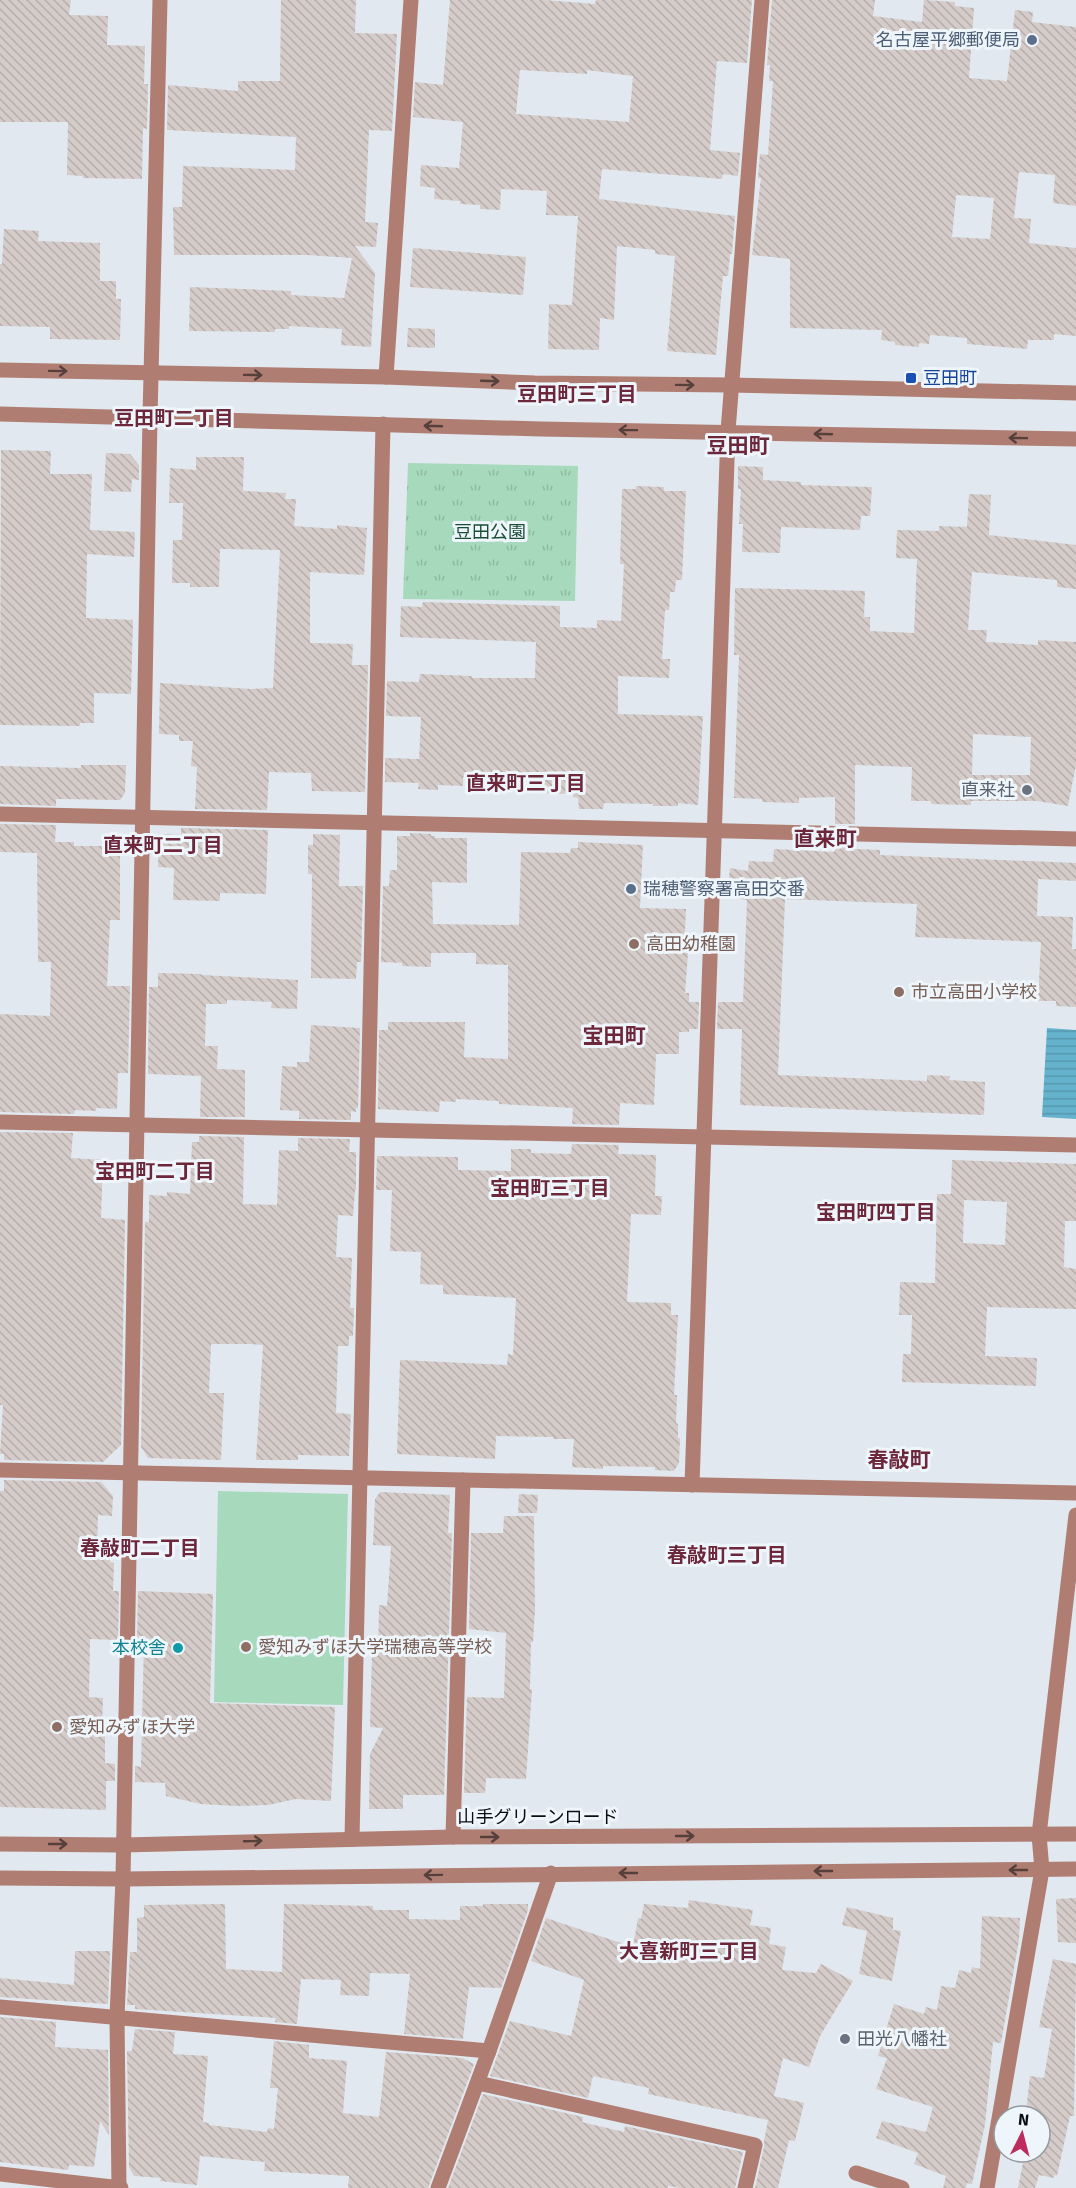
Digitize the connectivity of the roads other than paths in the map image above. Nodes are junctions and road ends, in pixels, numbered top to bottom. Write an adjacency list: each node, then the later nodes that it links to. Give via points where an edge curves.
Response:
1 (160, 0): 5 (street)
2 (411, 0): 6 (street)
3 (762, 0): 7 (street)
4 (0, 370): 5 (street, one-way to 5)
5 (151, 372): 6 (street, one-way to 6); 10 (street)
6 (386, 378): 7 (street, one-way to 7)
7 (730, 385): 8 (street); 12 (street)
8 (1076, 393)
9 (0, 414): 10 (street)
10 (150, 417): 11 (street); 15 (street)
11 (383, 424): 12 (street, one-way to 11); 16 (street)
12 (728, 431): 13 (street, one-way to 12); 17 (street)
13 (1076, 439)
14 (0, 814): 15 (street)
15 (142, 817): 16 (street); 20 (street)
16 (374, 822): 17 (street); 21 (street)
17 (715, 830): 18 (street); 22 (street)
18 (1076, 838)
19 (0, 1122): 20 (street)
20 (136, 1125): 21 (street); 25 (street)
21 (367, 1130): 22 (street); 26 (street)
22 (704, 1137): 23 (street); 28 (street)
23 (1076, 1145)
24 (0, 1470): 25 (street)
25 (130, 1473): 26 (street); 36 (street)
26 (360, 1478): 27 (street); 34 (street)
27 (464, 1480): 28 (street); 33 (street)
28 (692, 1485): 29 (street)
29 (1076, 1492)
30 (1076, 1515): 32 (street)
31 (1076, 1834): 32 (street, 山手グリーンロード)
32 (1039, 1835): 33 (street, 山手グリーンロード, one-way to 32); 38 (street)
33 (453, 1837): 34 (street, 山手グリーンロード)
34 (352, 1839): 36 (street, 山手グリーンロード, one-way to 34)
35 (0, 1844): 36 (street, 山手グリーンロード, one-way to 36)
36 (123, 1845): 41 (street)
37 (1076, 1869): 38 (street)
38 (1042, 1870): 39 (street, one-way to 39); 52 (street)
39 (551, 1873): 41 (street, one-way to 41); 44 (street)
40 (0, 1878): 41 (street)
41 (123, 1879): 43 (street)
42 (0, 2007): 43 (street)
43 (117, 2018): 44 (street); 48 (street)
44 (489, 2051): 45 (street)
45 (478, 2083): 49 (street); 50 (street, via 755,2145)
46 (856, 2173): 51 (street)
47 (7, 2179): 48 (street)
48 (120, 2188)
49 (438, 2188)
50 (745, 2188)
51 (902, 2188)
52 (987, 2188)

